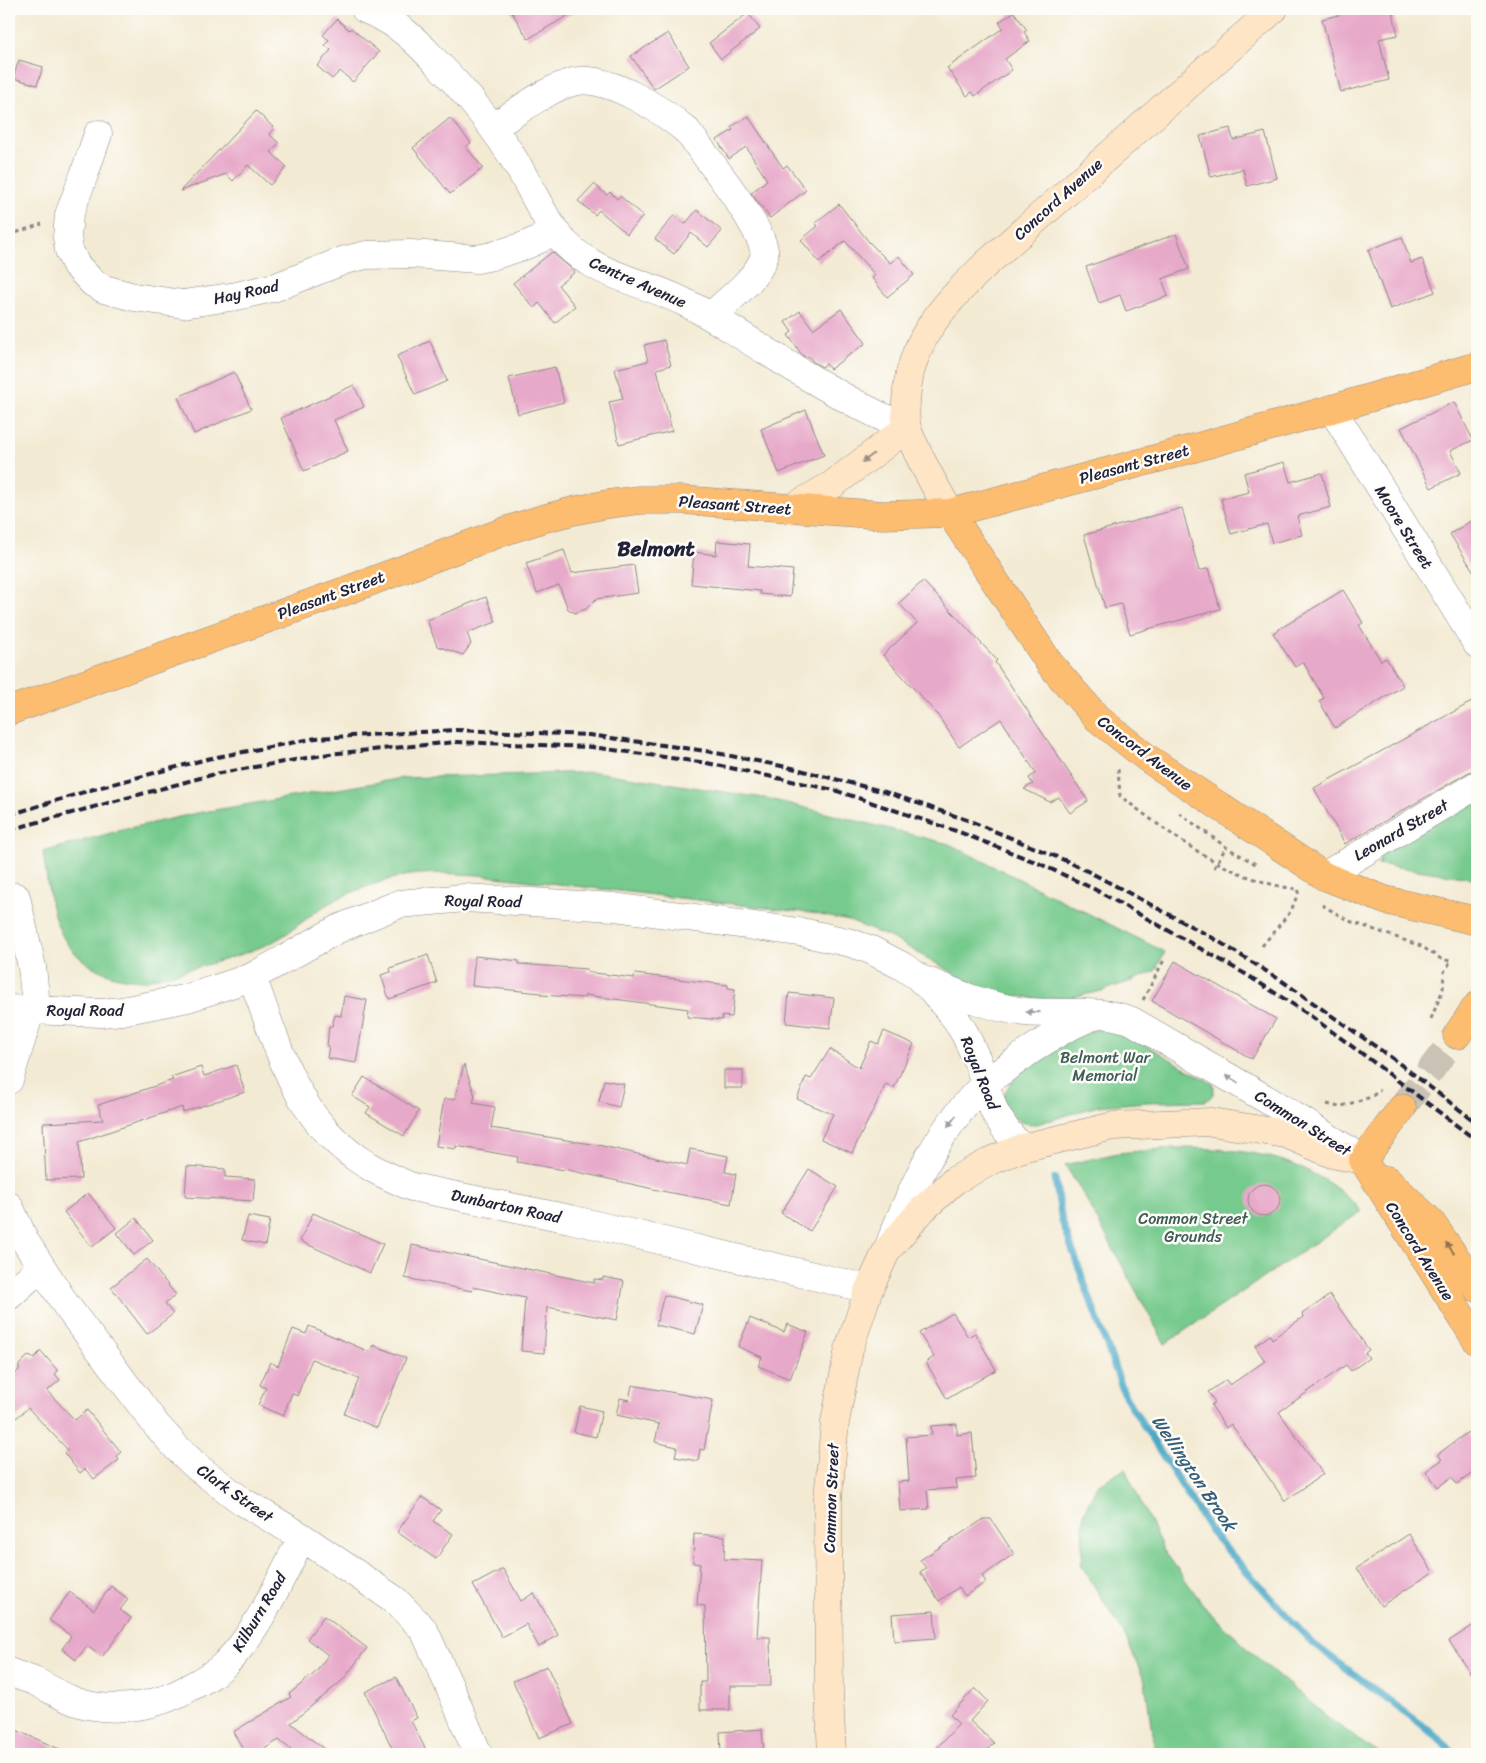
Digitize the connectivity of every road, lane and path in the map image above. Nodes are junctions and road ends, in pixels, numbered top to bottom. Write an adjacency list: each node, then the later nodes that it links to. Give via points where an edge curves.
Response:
1 (365, 9): 3 (street, Centre Avenue, via 410,36)
2 (1274, 9): 11 (main road, Concord Avenue, via 952,297 924,336 912,364 906,396)
3 (493, 127): 6 (street, Centre Avenue); 8 (street, via 557,89 574,81 590,81 607,84 652,106 687,131 723,177 758,233 765,251 751,279)
4 (98, 134): 5 (street, Hay Road)
5 (69, 215): 6 (street, Hay Road, via 66,237 69,250 76,265 93,283 134,297 184,304 276,287 366,255 411,254 477,259 492,256 540,239); 7 (path)
6 (552, 226): 8 (street, Centre Avenue, via 566,243 594,265 683,301)
7 (9, 235)
8 (711, 316): 11 (street, Centre Avenue, via 788,365)
9 (1477, 366): 10 (main road, Pleasant Street)
10 (1332, 409): 13 (main road, Pleasant Street); 14 (street, Moore Street)
11 (907, 428): 12 (main road, one-way to 12, via 832,485); 13 (main road, Concord Avenue)
12 (790, 509): 13 (main road, Pleasant Street, via 883,515); 15 (main road, Pleasant Street, via 682,500 639,500 542,519)
13 (950, 513): 21 (main road, Concord Avenue, via 1050,664 1097,718)
14 (1477, 644)
15 (9, 711)
16 (1118, 769): 19 (path, via 1120,796)
17 (1477, 785): 21 (street, Leonard Street)
18 (1226, 846): 19 (path)
19 (1217, 863): 20 (path); 21 (path, via 1280,887)
20 (1214, 868)
21 (1316, 890): 24 (main road, Concord Avenue, via 1385,900); 33 (path, via 1349,921 1421,946 1441,959 1451,961 1444,972 1443,989)
22 (16, 897): 31 (street, via 32,967 35,996)
23 (1294, 902): 25 (path, via 1291,911)
24 (1477, 921)
25 (1262, 946)
26 (1165, 958): 29 (path, via 1143,999)
27 (252, 976): 28 (street, Royal Road, via 338,929 399,904 465,898 614,907 806,933 871,950); 31 (street, Royal Road, via 188,998 122,1011); 46 (street, Dunbarton Road, via 285,1068 300,1098 348,1152 367,1166 412,1187 570,1219)
28 (916, 976): 32 (street, Royal Road, one-way to 28, via 1025,1012 1004,1008); 36 (street, Royal Road, via 932,990 961,1027 977,1060)
29 (1151, 1004)
30 (1477, 1006): 34 (main road)
31 (20, 1009): 35 (street)
32 (1100, 1014): 36 (street, Common Street, via 1044,1040); 41 (street, Common Street, one-way to 32, via 1141,1025 1121,1017)
33 (1431, 1019)
34 (1457, 1035)
35 (9, 1080)
36 (984, 1085): 40 (street, Royal Road, via 1000,1121); 43 (street, Common Street, one-way to 43, via 963,1106 932,1149)
37 (1380, 1090): 38 (path, via 1371,1097 1338,1107)
38 (1320, 1102)
39 (1402, 1108): 41 (main road)
40 (1022, 1148): 41 (main road, Common Street, via 1113,1126 1211,1122 1286,1134 1332,1154); 43 (main road, Common Street, via 975,1168 956,1180 923,1209)
41 (1363, 1160): 45 (main road, Concord Avenue, one-way to 41, via 1430,1220); 48 (main road, Concord Avenue)
42 (9, 1206): 44 (street, Clark Street)
43 (888, 1250): 46 (main road, Common Street)
44 (41, 1267): 47 (street); 49 (street, Clark Street, via 109,1363 176,1448 242,1501)
45 (1477, 1288)
46 (868, 1289): 52 (main road, Common Street, via 849,1349 835,1422 829,1488)
47 (9, 1296)
48 (1477, 1341)
49 (302, 1537): 50 (street, Kilburn Road, via 239,1649 226,1664 169,1699 141,1706 93,1706 70,1700); 51 (street, Clark Street, via 395,1600 424,1630)
50 (9, 1672)
51 (478, 1754)
52 (832, 1754)

